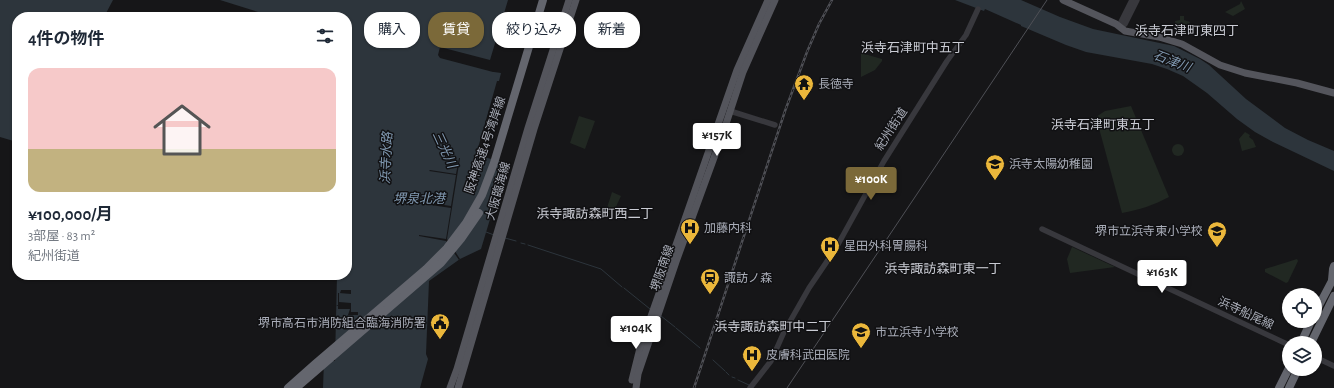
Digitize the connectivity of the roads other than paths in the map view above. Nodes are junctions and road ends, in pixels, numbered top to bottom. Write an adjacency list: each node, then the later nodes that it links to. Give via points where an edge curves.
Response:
1 (543, 0): 30 (highway, 阪神高速4号湾岸線, via 494,163 482,195 466,223 431,265)
2 (549, 0): 31 (highway, 阪神高速4号湾岸線, via 496,174 471,225 451,252 430,273)
3 (569, 0): 16 (main road, 大阪臨海線, via 528,128)
4 (576, 0): 16 (main road, 大阪臨海線)
5 (768, 0): 21 (main road, 堺阪南線, via 738,70)
6 (774, 0): 13 (main road, 堺阪南線, via 743,72)
7 (1063, 0): 11 (main road)
8 (1132, 0): 11 (street)
9 (1137, 0): 11 (street)
10 (978, 9): 29 (street, 紀州街道, via 966,35 884,161 836,248 809,288 771,361)
11 (1121, 27): 12 (main road, via 1127,31 1182,44 1227,68)
12 (1334, 93)
13 (730, 110): 14 (street); 21 (main road, 堺阪南線)
14 (775, 126)
15 (1042, 229): 23 (street, 浜寺船尾線)
16 (499, 237): 26 (main road, 大阪臨海線); 32 (main road, 大阪臨海線)
17 (1334, 266): 18 (highway)
18 (1333, 278): 20 (highway)
19 (1334, 296): 22 (highway)
20 (1322, 299)
21 (655, 313): 35 (main road, 堺阪南線, via 635,366); 36 (main road, 堺阪南線)
22 (1314, 336)
23 (1282, 342)
24 (1322, 360): 25 (street)
25 (1334, 366)
26 (463, 371): 33 (main road, 大阪臨海線); 34 (main road)
27 (1285, 376): 37 (highway)
28 (1294, 376): 38 (highway)
29 (751, 387)
30 (288, 388)
31 (296, 388)
32 (450, 388)
33 (458, 388)
34 (461, 388)
35 (631, 388)
36 (636, 388)
37 (1279, 388)
38 (1288, 388)

